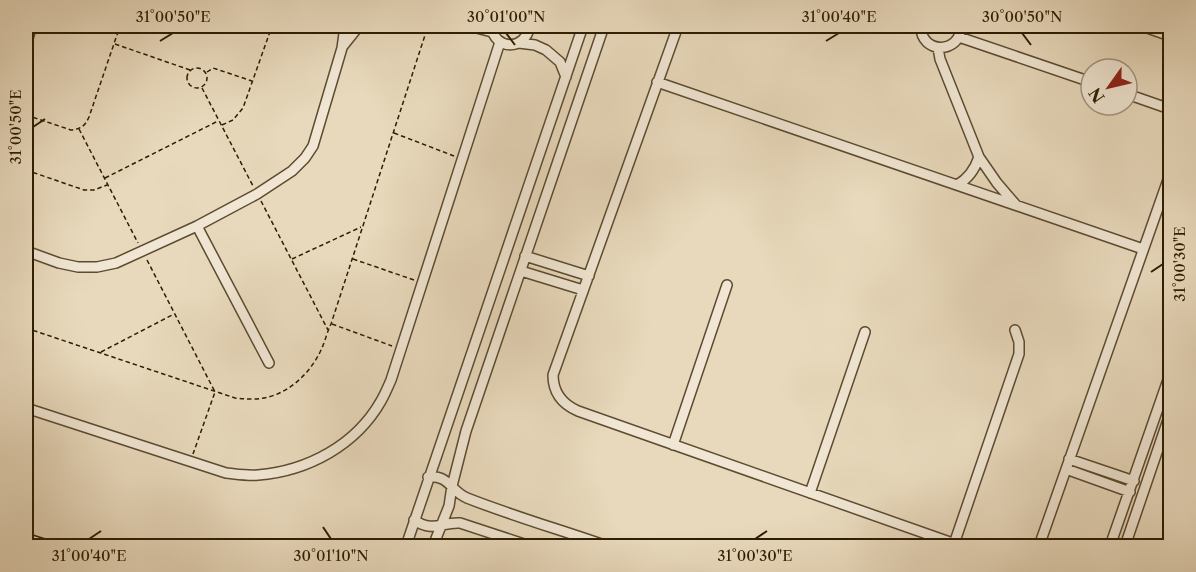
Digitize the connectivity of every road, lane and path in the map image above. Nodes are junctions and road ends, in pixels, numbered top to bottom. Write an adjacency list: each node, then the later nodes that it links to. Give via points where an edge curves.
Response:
1 (32, 26): 22 (street)
2 (120, 26): 23 (path)
3 (272, 26): 30 (path)
4 (345, 26): 24 (street)
5 (359, 26): 24 (street)
6 (428, 26): 40 (path)
7 (469, 26): 17 (street)
8 (530, 26): 21 (street)
9 (542, 26): 10 (street)
10 (574, 26)
11 (583, 26): 28 (street)
12 (604, 26): 55 (street)
13 (678, 26): 31 (street)
14 (921, 26): 25 (street, via 927,42)
15 (961, 26): 19 (street)
16 (1142, 26): 18 (street)
17 (491, 29): 20 (street)
18 (1170, 36)
19 (959, 37): 25 (street, via 948,47); 29 (street)
20 (500, 42): 21 (street); 42 (street)
21 (519, 43): 28 (street, via 546,50 560,62)
22 (26, 44)
23 (114, 44): 26 (path); 39 (path, via 89,117)
24 (342, 48): 48 (street, via 313,146 291,171)
25 (938, 48): 41 (street)
26 (190, 70): 27 (path, via 202,68); 32 (path, via 189,84)
27 (206, 72): 30 (path, via 213,68); 32 (path, via 208,78)
28 (566, 77): 81 (street)
29 (1079, 78)
30 (253, 82): 38 (path, via 240,112)
31 (657, 82): 47 (street); 59 (street)
32 (202, 88): 36 (path)
33 (1139, 98): 34 (street)
34 (1170, 109): 37 (street)
35 (26, 115): 39 (path, via 71,130)
36 (219, 120): 38 (path); 45 (path)
37 (1170, 123)
38 (222, 126): 48 (path)
39 (79, 129): 45 (path)
40 (393, 133): 42 (path); 51 (path)
41 (979, 157): 47 (street, via 973,171); 49 (street)
42 (462, 158): 60 (street)
43 (26, 170): 46 (path, via 84,190)
44 (1170, 174): 52 (street)
45 (104, 178): 46 (path)
46 (108, 185): 54 (path)
47 (957, 185): 49 (street)
48 (257, 194): 50 (street); 57 (path)
49 (1018, 206): 52 (street)
50 (197, 226): 54 (street); 71 (street)
51 (363, 226): 56 (path); 57 (path)
52 (1143, 249): 78 (street)
53 (26, 251): 54 (street, via 78,267 116,263)
54 (142, 252): 63 (path)
55 (525, 256): 58 (street); 59 (street)
56 (352, 259): 60 (path); 64 (path)
57 (291, 260): 67 (path)
58 (521, 271): 62 (street); 83 (street, via 466,431)
59 (589, 276): 62 (street)
60 (422, 283): 69 (street)
61 (727, 285): 77 (street)
62 (584, 290): 77 (street, via 553,375 559,396 578,411)
63 (175, 314): 70 (path); 73 (path)
64 (331, 324): 67 (path); 69 (path)
65 (26, 328): 70 (path)
66 (1014, 330): 89 (street, via 1019,354)
67 (328, 331): 73 (path, via 310,369 296,384 257,399)
68 (865, 332): 85 (street)
69 (400, 349): 79 (street, via 381,401 363,425 341,446 315,461 286,471 256,475 226,473)
70 (99, 353): 73 (path)
71 (269, 363)
72 (1170, 374): 74 (street)
73 (215, 392): 79 (path)
74 (1167, 396): 82 (street)
75 (26, 408): 79 (street)
76 (1170, 414): 97 (street)
77 (673, 445): 85 (street)
78 (1069, 459): 80 (street); 82 (street)
79 (190, 462)
80 (1066, 469): 84 (street); 95 (street)
81 (428, 477): 83 (street, via 444,478); 86 (street)
82 (1134, 481): 84 (street)
83 (452, 486): 87 (street); 94 (street, via 464,497)
84 (1130, 492): 96 (street)
85 (810, 493): 89 (street)
86 (414, 520): 87 (street, via 430,527); 91 (street)
87 (441, 526): 92 (street); 93 (street, via 460,523)
88 (26, 540): 90 (main road)
89 (957, 545)
90 (45, 546)
91 (405, 546)
92 (433, 546)
93 (530, 546)
94 (607, 546)
95 (1039, 546)
96 (1110, 546)
97 (1125, 546)

